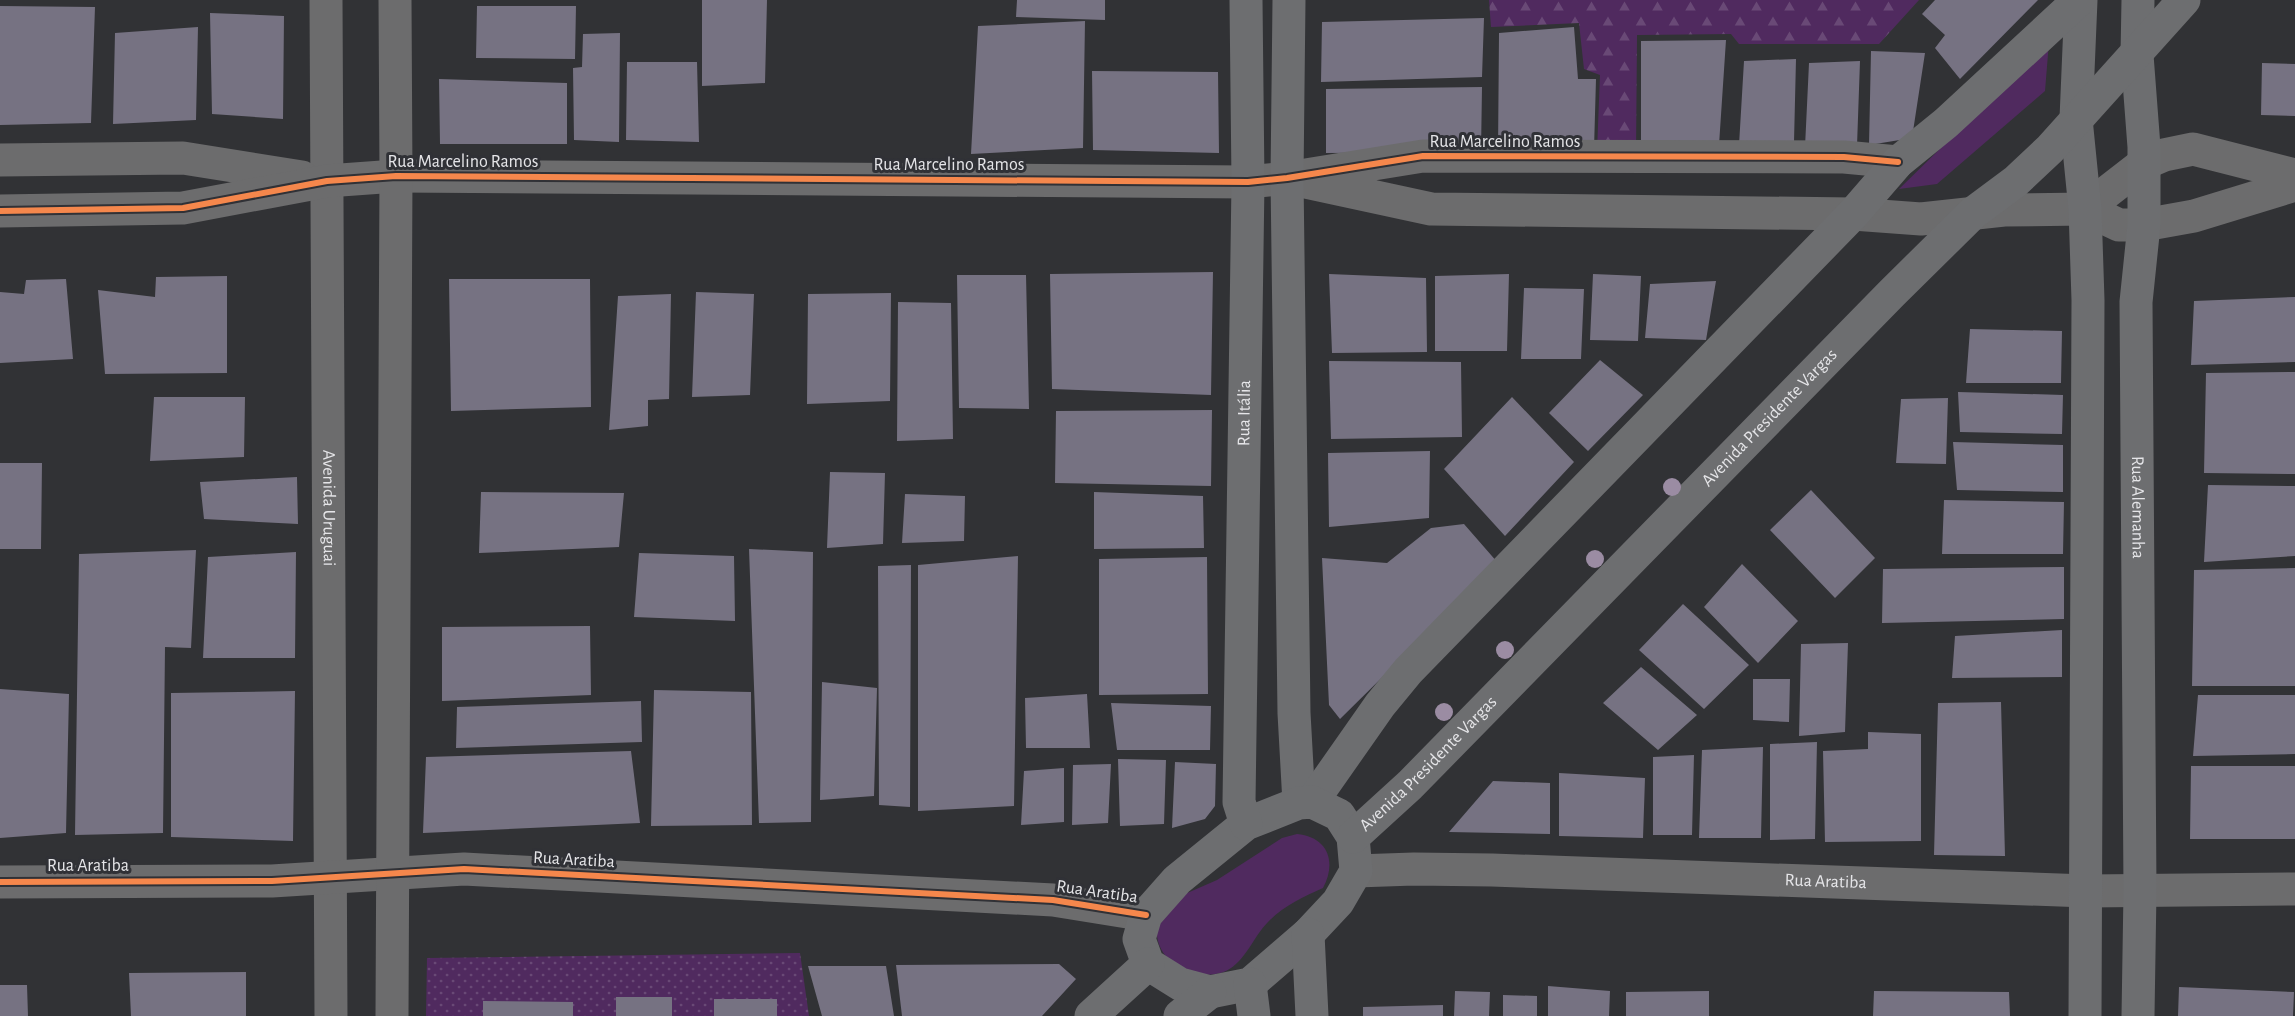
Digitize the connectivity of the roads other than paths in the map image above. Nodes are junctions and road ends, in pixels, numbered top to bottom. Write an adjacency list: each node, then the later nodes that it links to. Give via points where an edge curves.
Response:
1 (326, 0): 17 (street, Avenida Uruguai)
2 (395, 0): 15 (street)
3 (1246, 0): 18 (main road, Rua Itália)
4 (1289, 0): 16 (main road)
5 (2080, 0): 9 (main road); 12 (main road)
6 (2138, 0): 8 (main road, Rua Alemanha)
7 (2184, 0): 8 (main road, Avenida Presidente Vargas)
8 (2137, 55): 9 (main road, Avenida Presidente Vargas); 13 (main road, Rua Alemanha)
9 (2076, 119): 21 (main road); 23 (main road, Avenida Presidente Vargas, via 2030,169)
10 (183, 158): 11 (street, Rua Marcelino Ramos); 17 (street, Rua Marcelino Ramos); 20 (street)
11 (0, 160)
12 (1898, 162): 16 (street, Rua Marcelino Ramos, via 1844,157 1423,156); 24 (main road)
13 (2143, 164): 14 (street, via 2193,149); 21 (street); 25 (main road, Rua Alemanha)
14 (2295, 175)
15 (396, 176): 17 (street, Rua Marcelino Ramos); 18 (street, Rua Marcelino Ramos); 30 (street)
16 (1287, 178): 18 (street, Rua Marcelino Ramos); 24 (street, Rua Marcelino Ramos, via 1431,209); 26 (main road, via 1294,713)
17 (327, 181): 20 (street, Rua Marcelino Ramos); 31 (street, Avenida Uruguai)
18 (1248, 182): 27 (main road, Rua Itália, via 1239,802)
19 (2295, 185): 25 (street, via 2194,216)
20 (183, 208): 22 (street, Rua Marcelino Ramos)
21 (2085, 209): 23 (street, Rua Marcelino Ramos); 25 (street, via 2119,225); 34 (main road)
22 (0, 211)
23 (1973, 213): 24 (street, Rua Marcelino Ramos, via 1921,219); 28 (main road, Avenida Presidente Vargas, via 1410,785)
24 (1853, 214): 26 (main road, via 1408,671)
25 (2144, 225): 35 (main road, Rua Alemanha, via 2136,302)
26 (1306, 803): 27 (main road); 28 (main road, Avenida Presidente Vargas, via 1340,815)
27 (1246, 824): 36 (main road, via 1177,880)
28 (1353, 837): 29 (main road, Avenida Presidente Vargas)
29 (1356, 871): 34 (street, Rua Aratiba, via 1492,870); 37 (main road, via 1338,902)
30 (392, 873): 31 (street, Rua Aratiba); 36 (street, Rua Aratiba, via 464,869 1053,900); 42 (street)
31 (332, 877): 32 (street, Rua Aratiba, via 272,881); 41 (street, Avenida Uruguai)
32 (0, 882)
33 (2295, 889): 35 (street, Rua Aratiba)
34 (2087, 891): 35 (street, Rua Aratiba); 46 (main road)
35 (2140, 891): 47 (main road, Rua Alemanha)
36 (1146, 915): 38 (main road, via 1139,939)
37 (1308, 934): 40 (main road); 45 (main road)
38 (1148, 964): 39 (main road, via 1180,984); 43 (main road)
39 (1210, 992): 40 (main road); 44 (main road)
40 (1252, 1000)
41 (331, 1016)
42 (392, 1016)
43 (1091, 1016)
44 (1180, 1016)
45 (1312, 1016)
46 (2085, 1016)
47 (2139, 1016)

